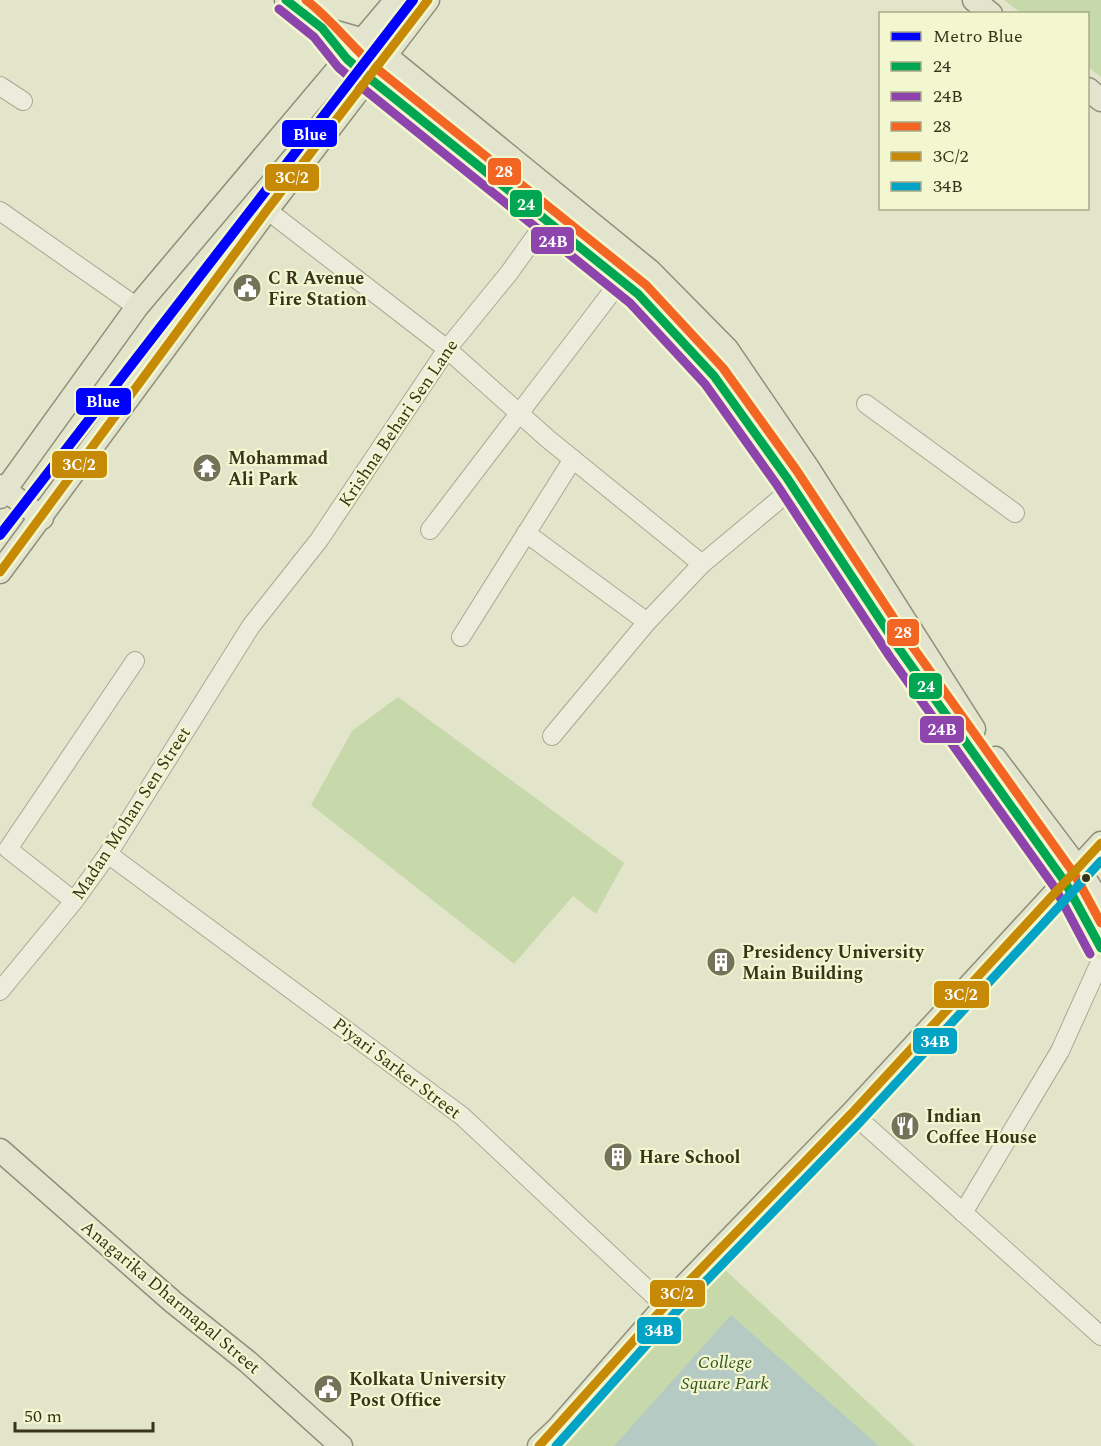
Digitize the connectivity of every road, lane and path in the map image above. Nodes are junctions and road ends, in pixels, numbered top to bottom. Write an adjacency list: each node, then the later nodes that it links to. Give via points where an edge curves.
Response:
1 (286, 0): 6 (main road)
2 (428, 0): 7 (main road)
3 (974, 0): 4 (main road)
4 (989, 12)
5 (380, 20): 6 (main road); 7 (main road); 8 (main road)
6 (322, 28): 8 (main road)
7 (385, 55): 9 (main road); 39 (main road, via 650,271 727,349)
8 (347, 59): 9 (main road); 18 (main road)
9 (368, 77): 14 (main road); 16 (main road)
10 (0, 86): 13 (street)
11 (1089, 90): 12 (main road)
12 (1101, 100)
13 (23, 101)
14 (267, 210): 19 (street); 26 (main road)
15 (0, 211): 18 (street)
16 (547, 220): 17 (main road); 19 (street, Krishna Behari Sen Lane)
17 (621, 280): 21 (street); 23 (main road, via 639,294 714,376)
18 (137, 308): 24 (main road)
19 (447, 349): 21 (street); 32 (street, Krishna Behari Sen Lane, via 319,540)
20 (866, 404): 25 (street)
21 (518, 412): 22 (street); 27 (street)
22 (573, 459): 28 (street); 29 (street)
23 (793, 488): 29 (street); 39 (main road, via 900,650)
24 (2, 491): 26 (main road)
25 (1015, 513)
26 (42, 518): 30 (main road)
27 (430, 531)
28 (526, 533): 31 (street); 33 (street)
29 (702, 564): 31 (street)
30 (0, 572)
31 (647, 622): 35 (street)
32 (251, 626): 38 (street, Madan Mohan Sen Street)
33 (461, 637)
34 (135, 661): 37 (street)
35 (552, 736)
36 (1101, 843): 39 (main road)
37 (4, 847): 40 (street)
38 (108, 854): 40 (street, Madan Mohan Sen Street); 48 (street, Piyari Sarker Street, via 462,1116)
39 (1071, 875): 41 (main road); 42 (main road); 45 (main road)
40 (75, 902): 44 (street, Madan Mohan Sen Street)
41 (1101, 904)
42 (1101, 948)
43 (1101, 960): 47 (street, via 1060,1051)
44 (0, 992)
45 (852, 1113): 47 (street); 48 (main road)
46 (0, 1150): 50 (main road, Anagarika Dharmapal Street)
47 (963, 1213): 49 (street)
48 (665, 1305): 51 (main road)
49 (1101, 1336)
50 (340, 1446)
51 (539, 1446)

